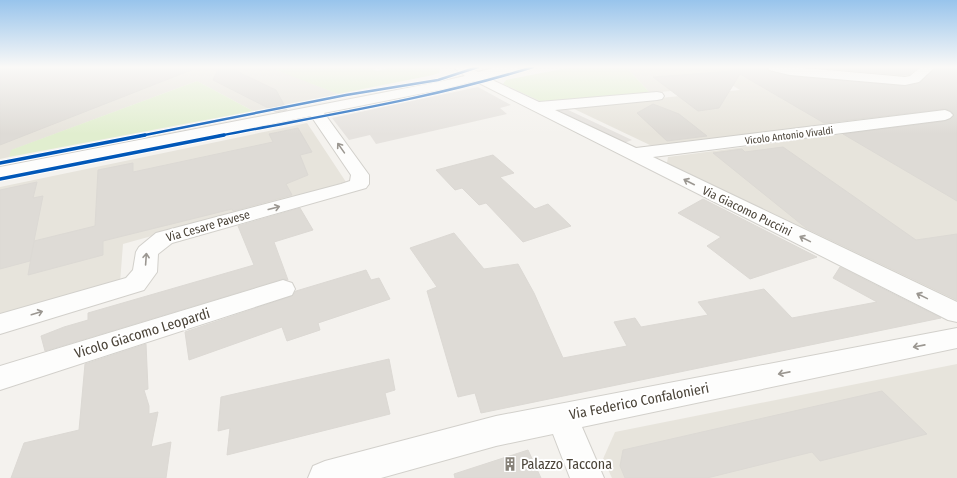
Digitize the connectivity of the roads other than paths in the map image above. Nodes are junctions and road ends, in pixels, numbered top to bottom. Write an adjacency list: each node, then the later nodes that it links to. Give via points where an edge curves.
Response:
1 (416, 89): 5 (street)
2 (502, 89): 4 (street, Via Giacomo Puccini)
3 (658, 96): 4 (street)
4 (538, 107): 7 (street, Via Giacomo Puccini)
5 (314, 110): 8 (street); 11 (street, Via Cesare Pavese, one-way to 5, via 135,284 145,272 147,252 164,238 359,184 360,175)
6 (945, 116): 7 (street, Vicolo Antonio Vivaldi)
7 (633, 154): 10 (street, Via Giacomo Puccini, one-way to 7)
8 (0, 173)
9 (283, 289): 13 (street, Vicolo Giacomo Leopardi)
10 (957, 313)
11 (0, 324)
12 (957, 338): 14 (street, Via Federico Confalonieri, one-way to 14)
13 (0, 378)
14 (562, 417): 15 (street, Via Federico Confalonieri, via 496,431); 16 (street)
15 (325, 478)
16 (587, 478)

